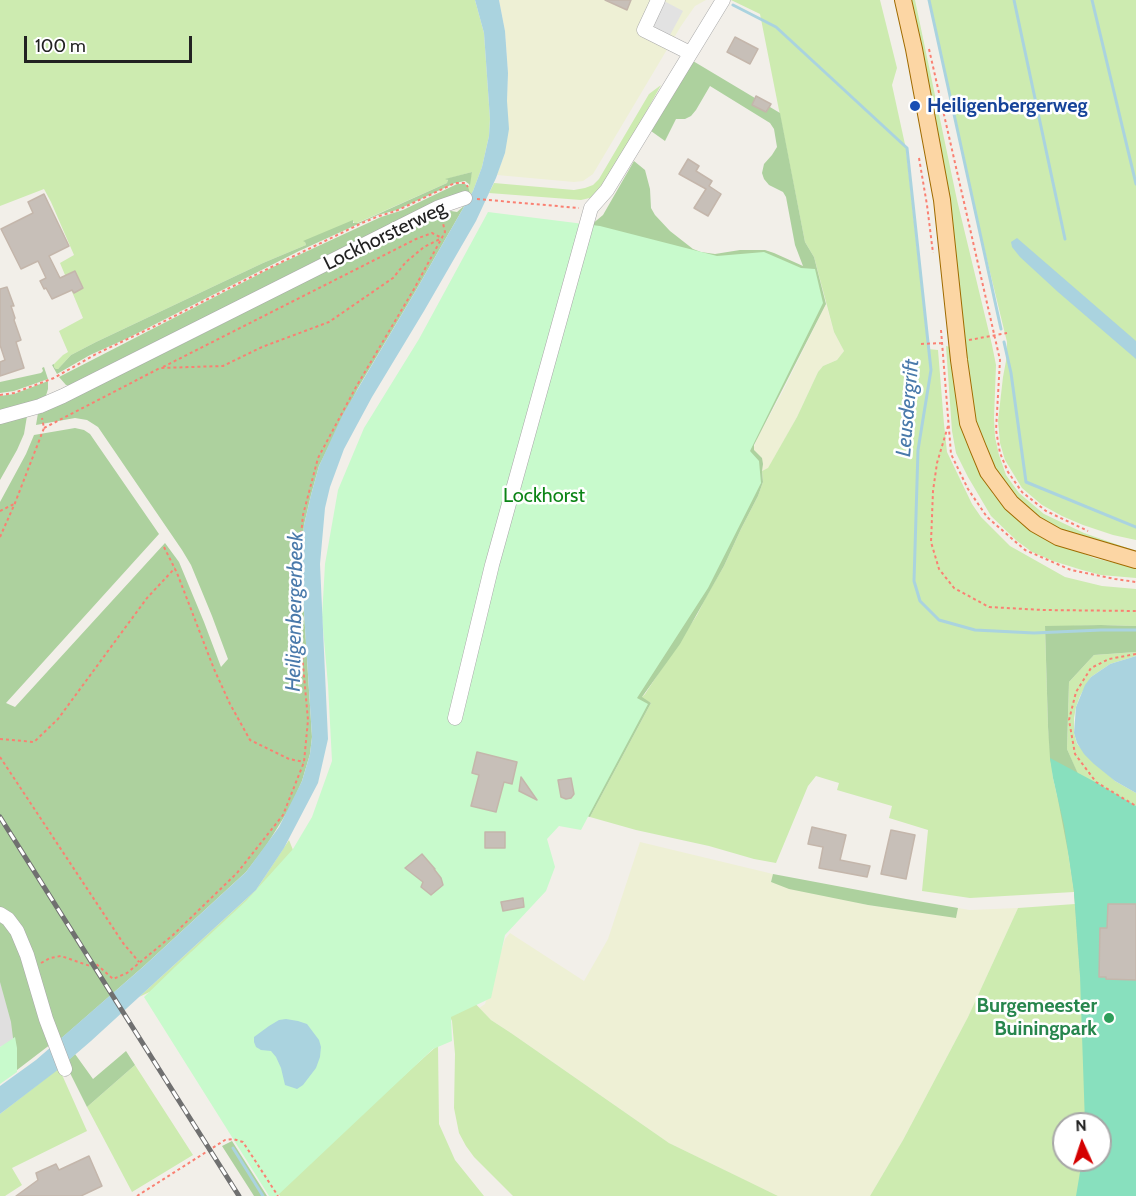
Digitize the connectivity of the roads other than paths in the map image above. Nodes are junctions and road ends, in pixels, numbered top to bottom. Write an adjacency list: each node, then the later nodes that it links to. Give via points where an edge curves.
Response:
1 (658, 0): 4 (street, via 644,30)
2 (723, 0): 4 (street)
3 (903, 0): 7 (main road, via 942,200 968,423 988,471 1011,503 1035,524 1058,537)
4 (690, 53): 8 (street, via 607,190 591,208 492,565)
5 (466, 198): 6 (street, Lockhorsterweg, via 439,207 40,406)
6 (0, 417)
7 (1136, 560)
8 (455, 718)
9 (0, 914): 10 (street, via 17,931)
10 (65, 1069)

